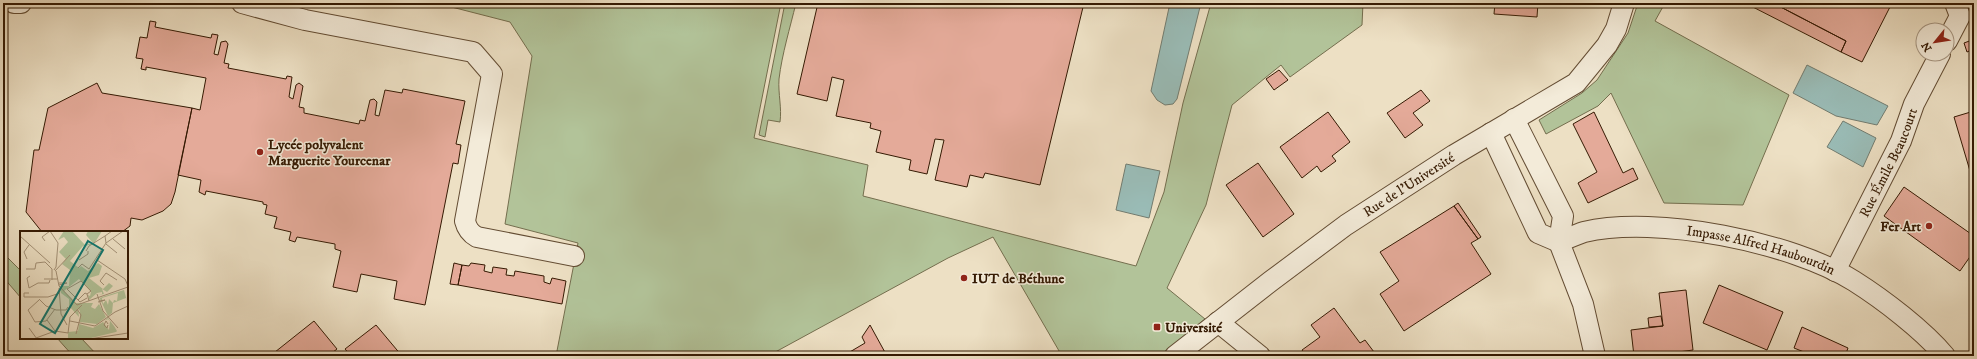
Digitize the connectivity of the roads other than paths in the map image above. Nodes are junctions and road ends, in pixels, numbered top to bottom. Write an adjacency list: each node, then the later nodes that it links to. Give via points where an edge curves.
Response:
1 (14, 3): 2 (street)
2 (21, 3)
3 (246, 3): 11 (street, via 305,20 473,52 492,74 467,227 477,236)
4 (1624, 3): 8 (street, Rue de l'Université, via 1616,29 1584,75 1566,90)
5 (1963, 14): 6 (street)
6 (1955, 28)
7 (1936, 62): 12 (street, Rue Émile Beaucourt, via 1914,104 1901,141)
8 (1514, 119): 9 (street, Rue de l'Université); 10 (street, via 1563,216)
9 (1491, 133): 10 (street, via 1538,233); 13 (street, Rue de l'Université, via 1413,180 1346,225)
10 (1559, 242): 12 (street, Impasse Alfred Haubourdin, via 1583,233 1608,228 1677,230 1738,239 1783,250); 17 (street, via 1583,304)
11 (574, 256)
12 (1835, 271): 14 (street, Impasse Alfred Haubourdin, via 1870,292)
13 (1218, 322): 15 (street, Rue de l'Université); 16 (street)
14 (1942, 352)
15 (1175, 356)
16 (1260, 356)
17 (1595, 356)

